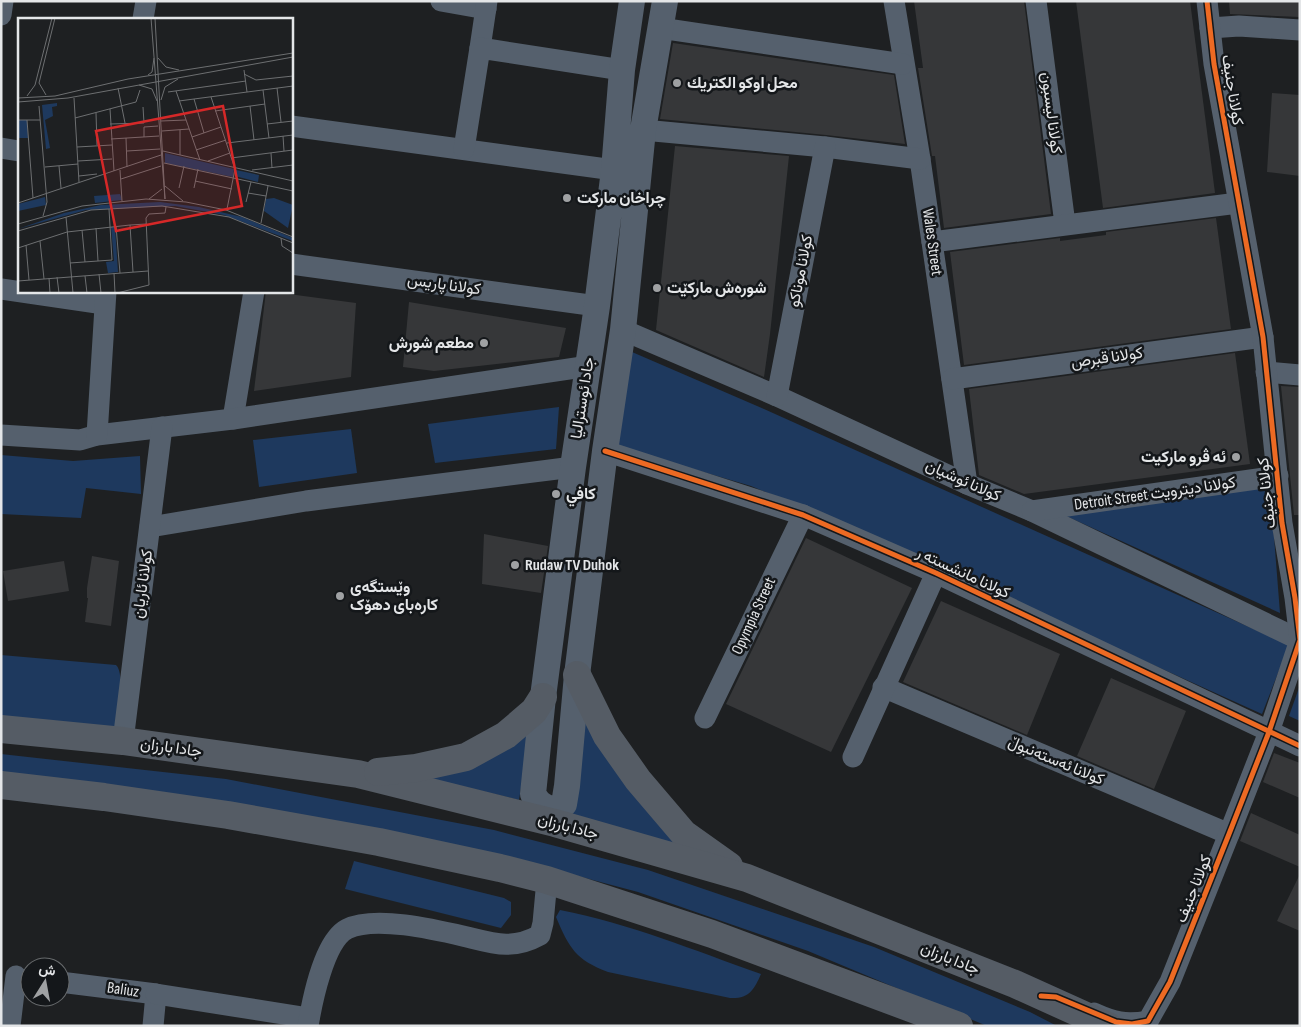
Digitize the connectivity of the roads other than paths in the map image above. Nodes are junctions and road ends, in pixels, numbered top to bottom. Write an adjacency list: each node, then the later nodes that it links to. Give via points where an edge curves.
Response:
1 (4, 1): 10 (street)
2 (146, 1): 11 (street)
3 (441, 1): 9 (street)
4 (632, 1): 17 (main road, جادا ئوسترالیا)
5 (665, 1): 12 (main road, جادا ئوسترالیا)
6 (894, 1): 16 (street, Wales Street)
7 (1036, 1): 27 (street, كولانا ليسبون)
8 (1207, 1): 13 (street, كولانا جنيف)
9 (486, 5): 15 (street)
10 (1, 15)
11 (143, 18)
12 (660, 28): 16 (street); 19 (main road, جادا ئوسترالیا)
13 (1210, 28): 14 (street, via 1240,26); 26 (street, كولانا جنيف)
14 (1300, 30)
15 (480, 48): 17 (street); 22 (street)
16 (903, 64): 24 (street, Wales Street)
17 (622, 70): 25 (main road, جادا ئوسترالیا)
18 (292, 126): 22 (street)
19 (643, 130): 20 (street); 36 (main road, جادا ئوسترالیا)
20 (825, 147): 24 (street); 42 (street, كولانا موناكو)
21 (1, 148): 23 (street)
22 (464, 149): 25 (street)
23 (18, 151)
24 (920, 159): 28 (street, Wales Street)
25 (614, 170): 35 (main road, جادا ئوسترالیا)
26 (1238, 203): 27 (street); 37 (street, كولانا جنيف)
27 (1065, 224): 28 (street)
28 (932, 242): 41 (street, Wales Street)
29 (292, 264): 35 (street, كولانا پاریس)
30 (1, 289): 31 (street)
31 (18, 290)
32 (36, 292): 34 (street)
33 (254, 292): 43 (street)
34 (105, 298): 46 (street)
35 (598, 306): 38 (main road, جادا ئوسترالیا)
36 (624, 330): 42 (street, كولانا ئوشيان); 47 (main road, جادا ئوسترالیا)
37 (1263, 337): 39 (street, كولانا جنيف); 41 (street, كولانا قبرص)
38 (589, 366): 43 (street); 48 (main road, جادا ئوسترالیا)
39 (1266, 372): 40 (street); 49 (street, كولانا جنيف)
40 (1300, 375)
41 (952, 379): 50 (street, Wales Street)
42 (777, 396): 50 (street, كولانا ئوشيان)
43 (233, 419): 44 (street)
44 (162, 426): 46 (street); 54 (street, كولانا ئاريان)
45 (1, 435): 46 (street, via 80,440)
46 (97, 435)
47 (605, 451): 52 (street, كولانا مانشسته ر); 57 (main road, جادا ئوسترالیا)
48 (572, 467): 54 (street, via 306,501); 59 (main road, جادا ئوسترالیا)
49 (1278, 476): 51 (street, Detroit Street كولانا ديترويت); 53 (street, كولانا جنيف)
50 (967, 484): 51 (street, كولانا ئوشيان)
51 (1032, 511): 56 (street, كولانا ئوشيان)
52 (802, 515): 55 (street, كولانا مانشسته ر); 60 (street, Opympia Street)
53 (1291, 524): 56 (street, كولانا جنيف)
54 (150, 528): 63 (street, كولانا ئاريان)
55 (936, 573): 58 (street); 62 (street, كولانا مانشسته ر)
56 (1300, 640): 62 (street, كولانا جنيف)
57 (577, 675): 59 (main road, جادا ئوسترالیا, via 564,804 553,809 544,807 533,794); 69 (highway, via 607,736 644,787 684,834)
58 (883, 687): 65 (street); 68 (street, كولانا ئەستەنبوڵ)
59 (543, 697): 66 (highway, via 534,711 506,735 466,757 416,768)
60 (706, 718)
61 (1, 729): 63 (highway, جادا بارزان)
62 (1269, 732): 64 (street, كولانا مانشسته ر); 68 (street, كولانا جنيف)
63 (123, 741): 66 (highway, جادا بارزان)
64 (1300, 746)
65 (853, 757)
66 (358, 774): 69 (highway, جادا بارزان, via 556,823)
67 (1, 785): 70 (highway, via 237,816 379,842)
68 (1229, 834): 76 (street, كولانا جنيف, via 1170,982)
69 (747, 878): 74 (highway, جادا بارزان)
70 (547, 880): 75 (street, via 540,935 517,944 503,945 433,929 389,924 364,924 346,930 326,958); 79 (highway, via 712,934)
71 (16, 976): 77 (street)
72 (70, 983): 73 (street, Baliuz)
73 (156, 994): 75 (street); 78 (street, Baliuz)
74 (1041, 996): 76 (street, كولانا جنيف, via 1056,997 1116,1022); 80 (highway, جادا بارزان)
75 (309, 1022)
76 (1149, 1023)
77 (10, 1026)
78 (153, 1026)
79 (959, 1026)
80 (1108, 1026)

